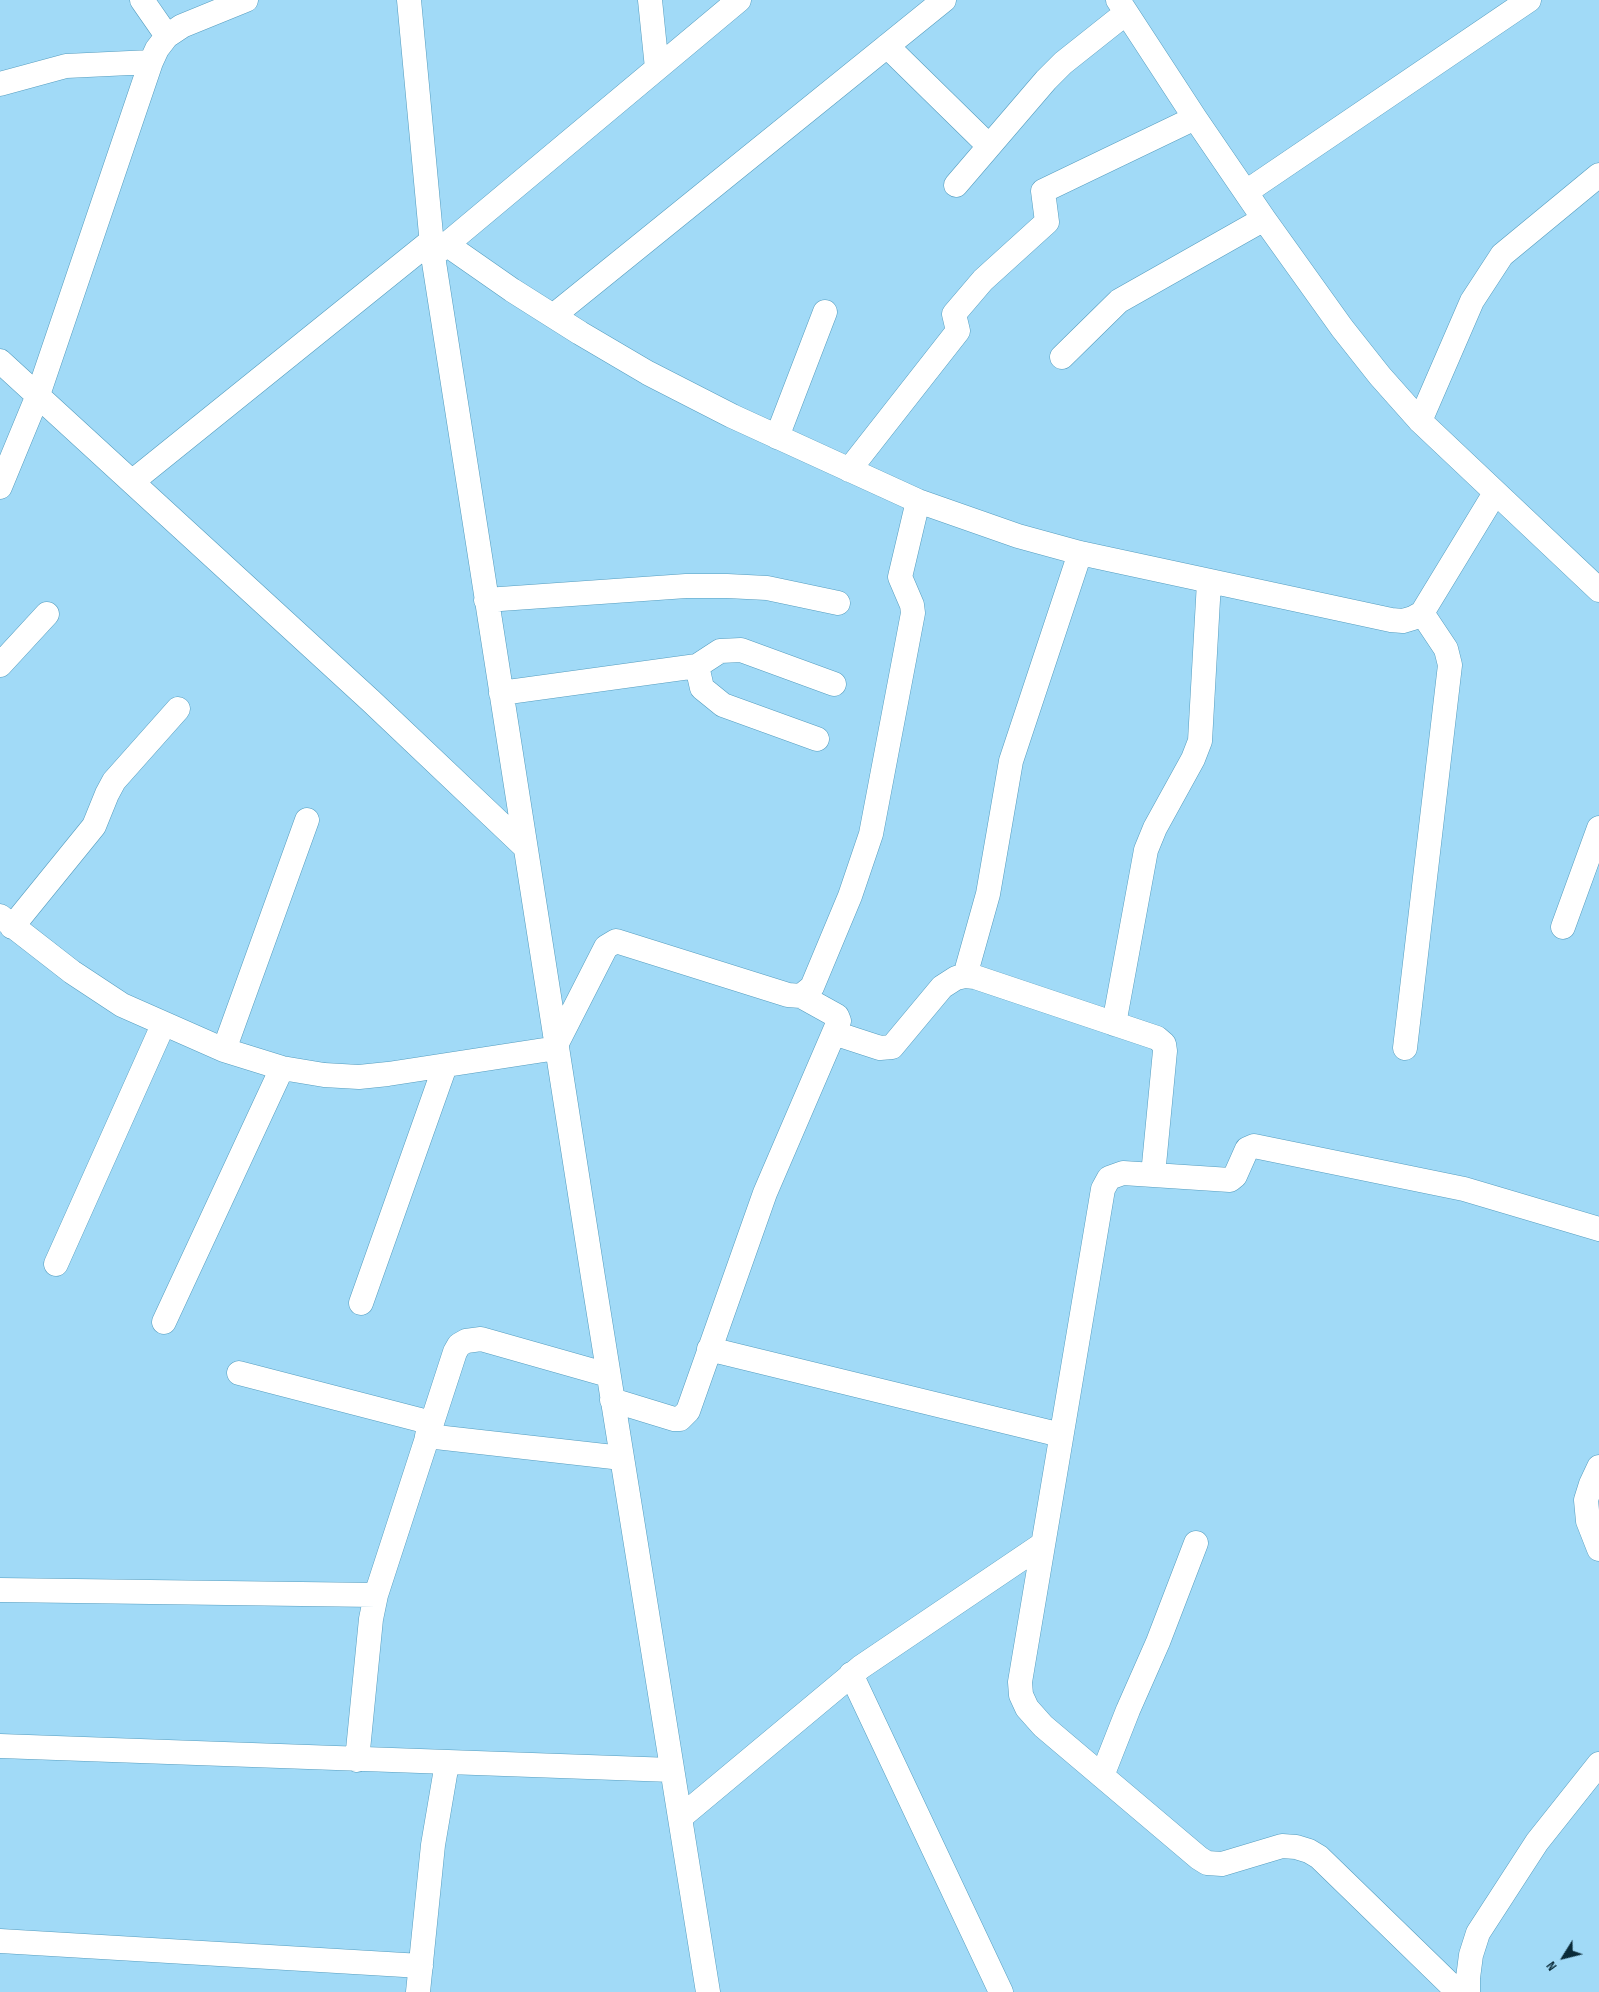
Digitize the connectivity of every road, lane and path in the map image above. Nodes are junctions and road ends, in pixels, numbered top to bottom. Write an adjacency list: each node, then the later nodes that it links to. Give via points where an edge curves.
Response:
1 (142, 0): 9 (street)
2 (246, 0): 9 (street, via 198,18)
3 (409, 0): 20 (street)
4 (650, 0): 12 (street)
5 (739, 0): 12 (street)
6 (944, 0): 10 (street)
7 (1528, 0): 18 (street)
8 (1122, 6): 14 (street); 15 (street, via 1053,72)
9 (167, 36): 11 (street)
10 (887, 46): 15 (street); 22 (street)
11 (151, 62): 13 (street, via 66,66); 25 (street)
12 (657, 68): 20 (street)
13 (0, 84)
14 (1195, 118): 18 (street); 28 (street, via 1043,191 1047,222 983,280 954,314 958,331)
15 (989, 146): 17 (street)
16 (1599, 175): 26 (street, via 1502,255 1472,301)
17 (956, 185)
18 (1246, 192): 19 (street)
19 (1264, 219): 23 (street, via 1119,301); 26 (street, via 1342,328)
20 (437, 247): 22 (street); 29 (street); 36 (street)
21 (825, 312): 27 (street)
22 (553, 316): 27 (street, via 648,373)
23 (1062, 357)
24 (0, 361): 25 (street)
25 (38, 395): 29 (street); 30 (street)
26 (1420, 421): 31 (street)
27 (777, 437): 28 (street)
28 (850, 470): 32 (street)
29 (132, 481): 48 (street)
30 (0, 487)
31 (1494, 493): 35 (street); 38 (street)
32 (918, 501): 33 (street, via 1018,536); 52 (street, via 900,577 913,613 871,834 850,896 812,987)
33 (1080, 553): 34 (street); 51 (street, via 1014,752 988,894)
34 (1209, 582): 38 (street, via 1391,620 1403,621); 53 (street, via 1200,741 1154,828 1146,850)
35 (1596, 582)
36 (486, 600): 37 (street, via 727,586 767,588); 43 (street)
37 (838, 603)
38 (1422, 613): 57 (street, via 1446,649 1450,665)
39 (46, 614): 40 (street)
40 (0, 665)
41 (697, 666): 42 (street, via 720,651 741,650); 43 (street); 45 (street, via 702,688 723,705)
42 (834, 684)
43 (501, 693): 48 (street)
44 (178, 708): 49 (street, via 114,781 90,832)
45 (818, 739)
46 (307, 820): 58 (street)
47 (1599, 828): 50 (street)
48 (525, 847): 56 (street)
49 (6, 922): 54 (street, via 122,1005)
50 (1563, 926)
51 (965, 976): 53 (street); 55 (street, via 942,987 892,1047 880,1048)
52 (801, 996): 55 (street, via 840,1019); 56 (street, via 788,995 616,941 606,947)
53 (1114, 1024): 61 (street, via 1158,1038 1166,1047)
54 (163, 1025): 58 (street); 63 (street)
55 (834, 1033): 66 (street, via 765,1193)
56 (557, 1046): 59 (street); 68 (street)
57 (1405, 1048)
58 (224, 1050): 60 (street)
59 (445, 1066): 60 (street, via 359,1077); 64 (street)
60 (282, 1068): 65 (street)
61 (1153, 1175): 62 (street, via 1230,1180 1248,1149 1254,1146 1464,1188); 71 (street, via 1115,1175 1109,1178 1103,1189)
62 (1599, 1229)
63 (56, 1264)
64 (361, 1303)
65 (164, 1322)
66 (709, 1349): 69 (street, via 688,1411 680,1419); 71 (street)
67 (239, 1373): 70 (street)
68 (608, 1375): 69 (street); 70 (street, via 481,1340 466,1340 455,1352)
69 (612, 1400): 72 (street)
70 (429, 1430): 72 (street); 78 (street)
71 (1061, 1435): 75 (street)
72 (622, 1458): 84 (street)
73 (1599, 1467): 76 (street, via 1586,1500 1588,1521)
74 (1196, 1543): 85 (street)
75 (1043, 1544): 79 (street); 85 (street, via 1020,1682 1022,1694 1034,1718)
76 (1599, 1549)
77 (0, 1590): 78 (street)
78 (376, 1595): 81 (street)
79 (851, 1674): 86 (street); 91 (street)
80 (0, 1746): 81 (street)
81 (357, 1760): 82 (street)
82 (447, 1763): 84 (street); 88 (street, via 433,1845)
83 (1599, 1764): 93 (street, via 1537,1842 1478,1933 1471,1955)
84 (672, 1770): 86 (street)
85 (1102, 1776): 92 (street, via 1207,1863 1222,1864 1282,1846 1296,1846 1319,1857)
86 (681, 1817): 90 (street)
87 (0, 1941): 88 (street)
88 (421, 1966): 89 (street)
89 (418, 1992)
90 (708, 1992)
91 (1001, 1992)
92 (1458, 1992)
93 (1468, 1992)

